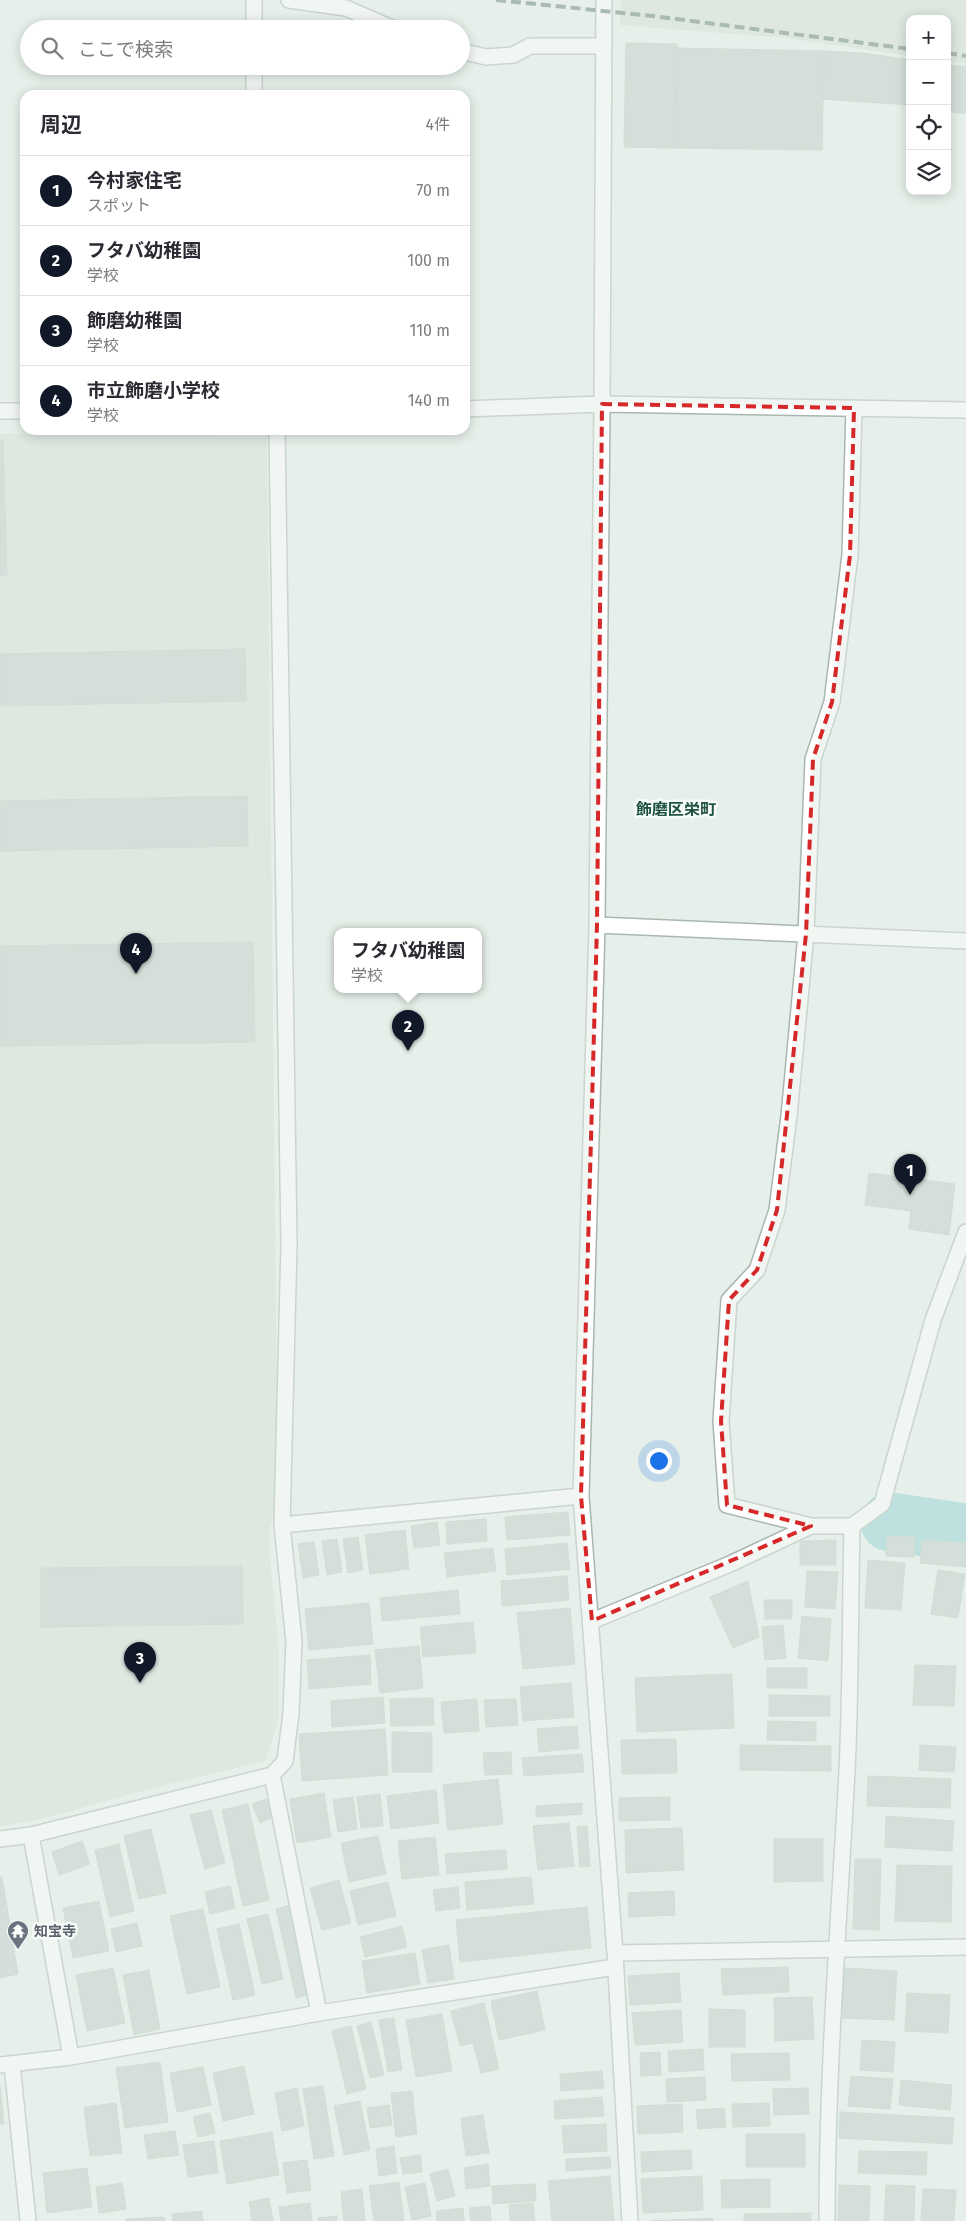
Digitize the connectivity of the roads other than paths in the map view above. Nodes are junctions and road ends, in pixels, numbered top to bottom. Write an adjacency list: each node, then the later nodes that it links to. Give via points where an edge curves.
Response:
1 (254, 0): 4 (street)
2 (289, 0): 5 (street, via 346,8)
3 (604, 0): 6 (street)
4 (254, 20)
5 (373, 20)
6 (604, 46): 7 (street, via 530,46 513,55 486,57); 10 (street)
7 (470, 53)
8 (254, 75): 9 (street)
9 (254, 90)
10 (602, 404): 11 (street); 12 (street); 17 (street)
11 (854, 408): 13 (street); 18 (street, via 850,555 832,702 813,759)
12 (470, 409)
13 (966, 410)
14 (0, 411): 15 (street)
15 (20, 411)
16 (277, 435): 22 (street, via 290,1244)
17 (597, 925): 18 (street); 21 (street)
18 (806, 934): 19 (street); 23 (street, via 777,1210 757,1270 729,1300 721,1422 727,1504)
19 (966, 941)
20 (966, 1232): 24 (street, via 933,1320 882,1504)
21 (581, 1496): 22 (street); 25 (street)
22 (282, 1525): 26 (street, via 294,1641 285,1761)
23 (811, 1526): 24 (street); 25 (street)
24 (852, 1526): 30 (street, via 847,1770)
25 (592, 1622): 31 (street)
26 (272, 1776): 27 (street); 32 (street)
27 (31, 1836): 28 (street); 33 (street)
28 (0, 1839)
29 (966, 1947): 30 (street)
30 (835, 1948): 31 (street); 37 (street)
31 (615, 1960): 32 (street); 36 (street)
32 (319, 2013): 33 (street)
33 (71, 2057): 34 (street)
34 (6, 2064): 35 (street)
35 (28, 2221)
36 (630, 2221)
37 (827, 2221)

